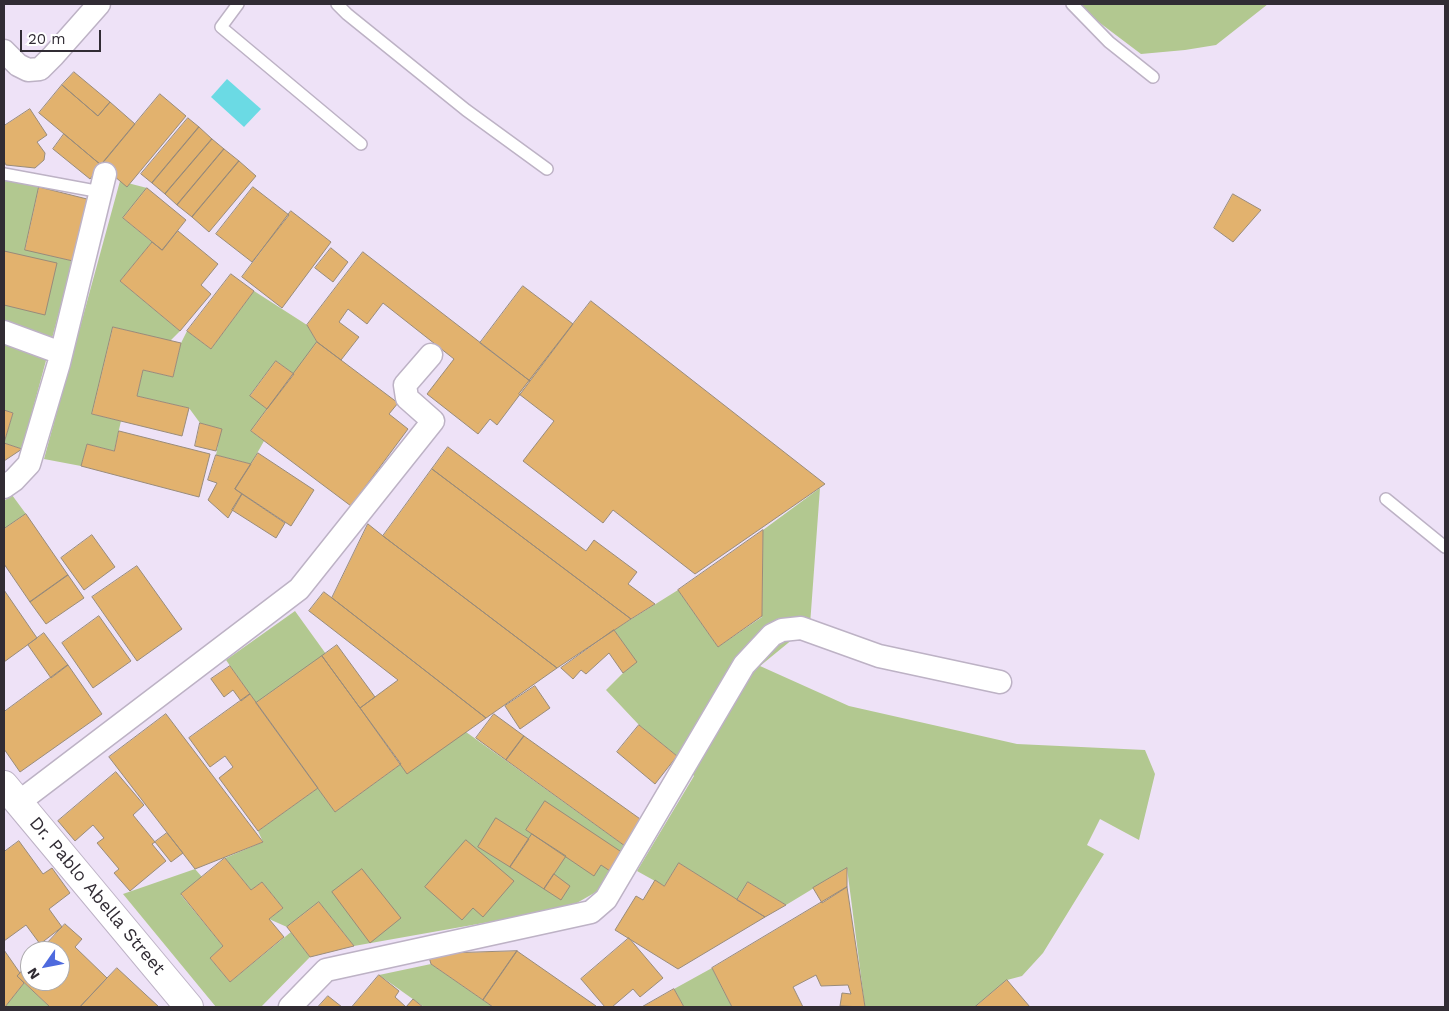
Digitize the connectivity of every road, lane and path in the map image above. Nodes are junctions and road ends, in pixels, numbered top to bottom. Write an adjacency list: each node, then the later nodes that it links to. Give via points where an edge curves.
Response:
1 (98, 4): 5 (street, via 40,69 28,70)
2 (238, 4): 7 (lane, via 221,27)
3 (337, 4): 8 (lane, via 466,110)
4 (1072, 4): 6 (lane, via 1109,42)
5 (4, 51)
6 (1153, 76)
7 (361, 144)
8 (546, 169)
9 (4, 174): 10 (lane)
10 (103, 183): 12 (street)
11 (4, 332): 12 (street)
12 (61, 353): 14 (street, via 30,464)
13 (431, 355): 18 (street, via 405,385 407,398 433,421 298,589)
14 (4, 487)
15 (1386, 499): 16 (lane)
16 (1445, 547)
17 (1000, 682): 20 (street, via 879,656 801,628 782,630 772,635 744,665 606,899 591,912 326,970)
18 (9, 800): 19 (street, Dr. Pablo Abella Street)
19 (189, 1007)
20 (290, 1007)

